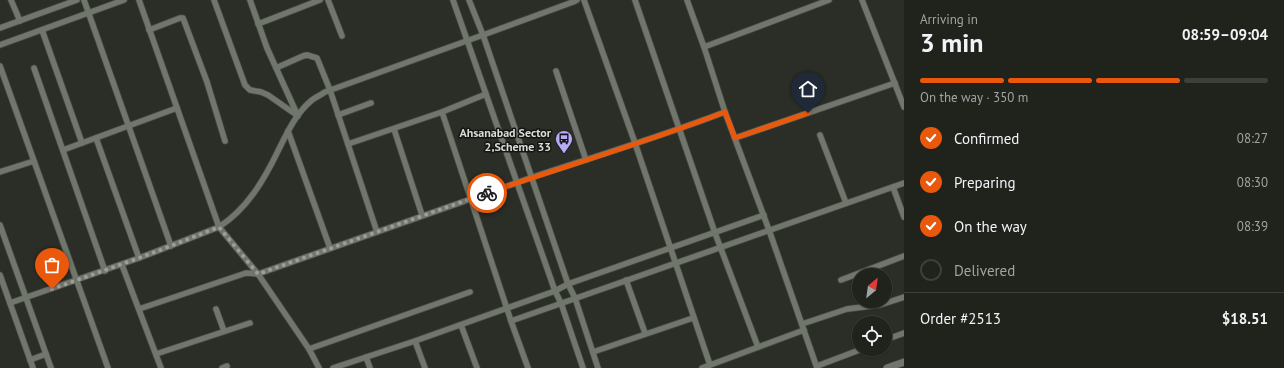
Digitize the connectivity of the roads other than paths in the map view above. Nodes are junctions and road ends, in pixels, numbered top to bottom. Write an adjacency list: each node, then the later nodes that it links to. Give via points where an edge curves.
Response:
1 (11, 0): 20 (street)
2 (77, 0): 18 (street)
3 (84, 0): 19 (street)
4 (124, 0): 19 (street)
5 (139, 0): 24 (street)
6 (214, 0): 43 (street, via 245,85 250,90 268,95)
7 (250, 0): 21 (street)
8 (320, 0): 21 (street)
9 (328, 0): 26 (street)
10 (453, 0): 27 (street)
11 (469, 0): 25 (street)
12 (577, 0): 25 (street)
13 (584, 0): 53 (street)
14 (635, 0): 46 (street)
15 (687, 0): 29 (street)
16 (829, 0): 29 (street)
17 (862, 0): 34 (street)
18 (67, 2): 20 (street)
19 (88, 13): 23 (street); 44 (street)
20 (20, 21): 22 (street)
21 (258, 24): 32 (street)
22 (0, 28)
23 (42, 30): 28 (street); 52 (street)
24 (149, 30): 39 (street); 51 (street, via 183,18 208,82)
25 (483, 35): 27 (street); 59 (street)
26 (342, 36)
27 (467, 41): 35 (street); 36 (street)
28 (0, 45)
29 (704, 47): 41 (street)
30 (0, 66): 56 (street)
31 (34, 68): 55 (street)
32 (276, 68): 35 (street, via 303,56 317,58); 43 (street)
33 (556, 71): 57 (street)
34 (895, 83): 38 (street); 50 (street)
35 (330, 90): 42 (street); 43 (street, via 312,101)
36 (486, 94): 40 (street); 60 (street)
37 (371, 103): 42 (street)
38 (904, 107)
39 (177, 108): 44 (street); 69 (street)
40 (442, 112): 45 (street); 63 (street)
41 (725, 112): 46 (street); 50 (street)
42 (338, 115): 54 (street)
43 (298, 116): 47 (street)
44 (130, 126): 49 (street); 73 (street)
45 (394, 129): 54 (street); 65 (street)
46 (679, 130): 53 (street); 72 (street)
47 (288, 131): 69 (street, via 266,174 245,206); 76 (street)
48 (820, 135): 64 (street)
49 (96, 138): 52 (street); 78 (street)
50 (735, 138): 66 (street)
51 (225, 141)
52 (82, 143): 55 (street)
53 (635, 143): 57 (street); 75 (street)
54 (348, 144): 71 (street)
55 (63, 150): 81 (street)
56 (34, 160): 58 (street); 84 (street)
57 (586, 160): 59 (street)
58 (0, 172)
59 (532, 178): 60 (street); 87 (street)
60 (516, 183): 63 (street); 88 (street)
61 (904, 183): 62 (street)
62 (893, 187): 64 (street); 67 (street)
63 (472, 199): 65 (street); 95 (street)
64 (846, 203): 70 (street)
65 (422, 215): 71 (street)
66 (764, 215): 70 (street); 72 (street)
67 (904, 217)
68 (0, 225): 91 (street)
69 (219, 227): 73 (street); 82 (street)
70 (769, 230): 74 (street); 102 (street)
71 (377, 232): 76 (street)
72 (715, 233): 74 (street); 75 (street)
73 (171, 246): 78 (street)
74 (721, 246): 80 (street); 108 (street)
75 (670, 247): 80 (street); 87 (street)
76 (330, 248): 82 (street)
77 (904, 256): 86 (street)
78 (139, 258): 79 (street)
79 (122, 264): 81 (street); 96 (street)
80 (674, 264): 85 (street); 98 (street)
81 (105, 270): 84 (street)
82 (258, 274): 96 (street, via 246,273); 109 (street)
83 (0, 275): 93 (street)
84 (77, 280): 91 (street); 121 (street)
85 (626, 280): 92 (street); 104 (street)
86 (841, 280)
87 (568, 284): 88 (street); 92 (street)
88 (555, 291): 94 (street); 95 (street)
89 (470, 292): 109 (street)
90 (904, 297): 102 (street, via 880,305 847,309)
91 (26, 298): 93 (street); 112 (street)
92 (575, 298): 94 (street); 110 (street)
93 (10, 303): 115 (street)
94 (561, 303): 99 (street); 129 (street)
95 (507, 308): 99 (street); 101 (street)
96 (139, 309): 113 (street)
97 (216, 309): 103 (street)
98 (693, 318): 104 (street); 117 (street)
99 (511, 321): 128 (street)
100 (250, 323): 103 (street)
101 (461, 325): 107 (street); 127 (street)
102 (803, 327): 108 (street); 118 (street)
103 (224, 331): 113 (street)
104 (645, 333): 110 (street)
105 (904, 333): 106 (street)
106 (892, 337)
107 (415, 341): 114 (street); 126 (street)
108 (758, 347): 117 (street)
109 (309, 349): 123 (street)
110 (593, 352): 130 (street)
111 (852, 353): 118 (street)
112 (46, 354): 115 (street); 120 (street)
113 (156, 354): 122 (street)
114 (366, 357): 124 (street); 125 (street)
115 (30, 360): 119 (street)
116 (904, 362): 132 (street)
117 (710, 365): 131 (street)
118 (817, 367)
119 (33, 368)
120 (51, 368)
121 (108, 368)
122 (161, 368)
123 (319, 368)
124 (333, 368)
125 (370, 368)
126 (425, 368)
127 (477, 368)
128 (528, 368)
129 (583, 368)
130 (598, 368)
131 (702, 368)
132 (887, 368)

